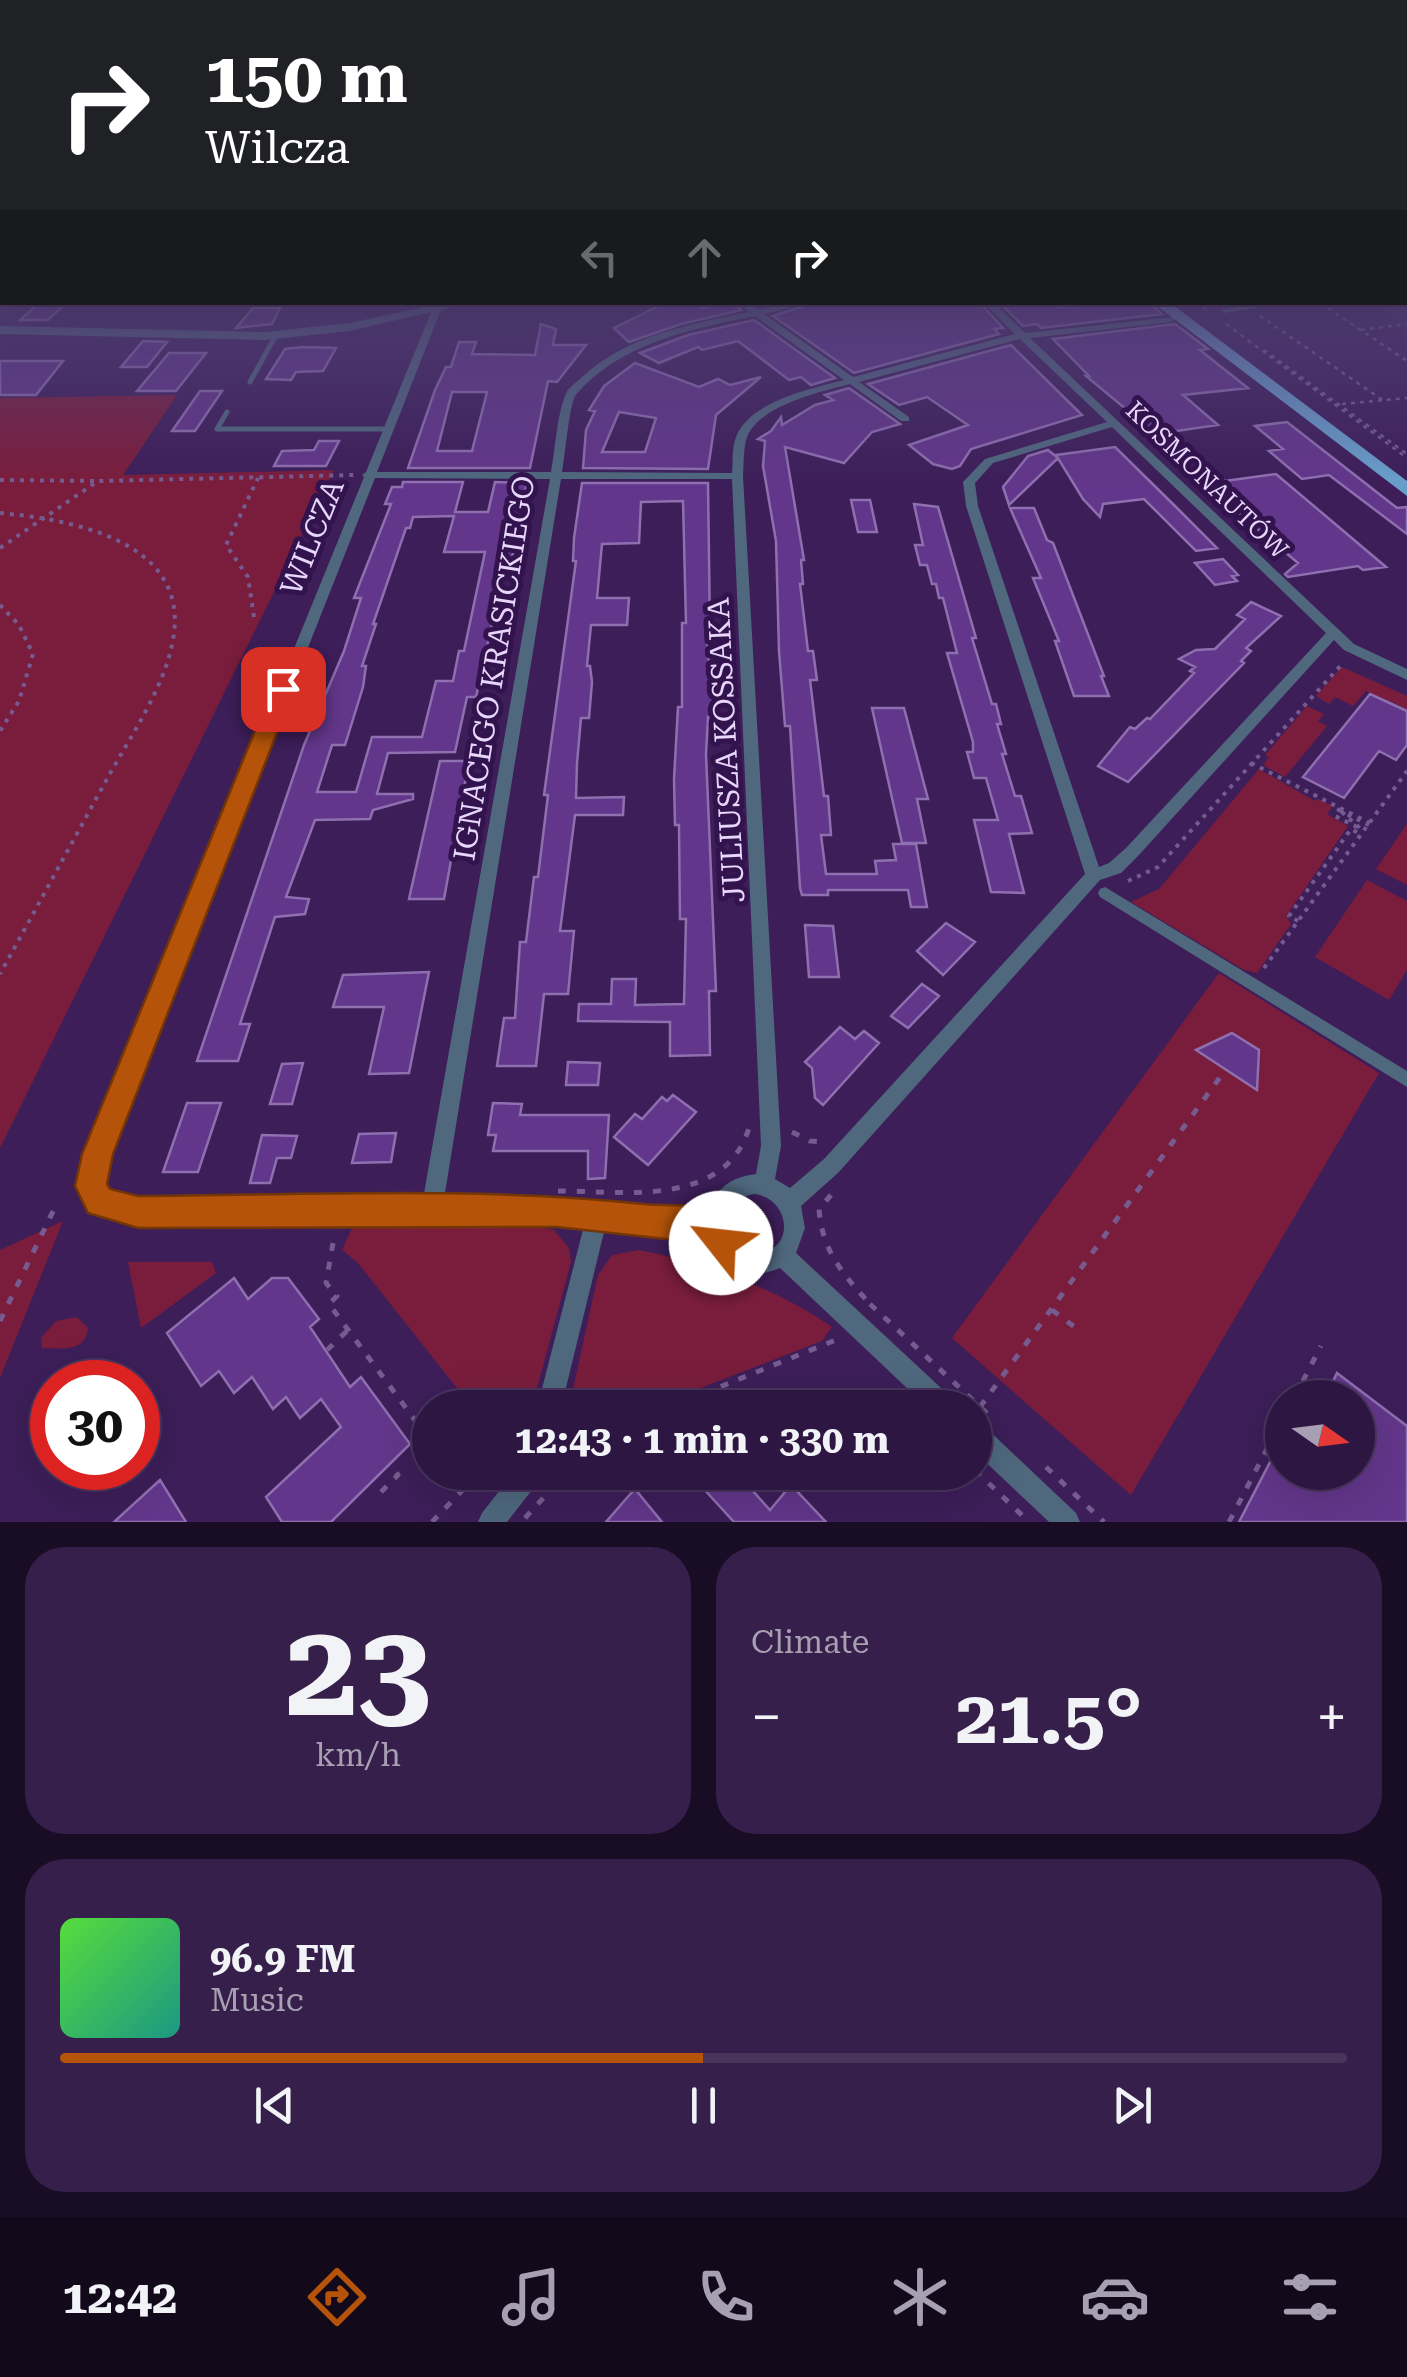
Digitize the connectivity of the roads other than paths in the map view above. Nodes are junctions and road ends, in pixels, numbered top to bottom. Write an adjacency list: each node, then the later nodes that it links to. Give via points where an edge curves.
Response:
1 (274, 340): 10 (lane)
2 (424, 340): 14 (street, WILCZA)
3 (651, 340): 17 (street, IGNACEGO KRASICKIEGO, via 593,369 570,394)
4 (793, 340): 9 (street)
5 (1007, 340): 9 (street, JULIUSZA KOSSAKA)
6 (1026, 340): 13 (street, KOSMONAUTÓW)
7 (1209, 340): 19 (main road)
8 (1233, 340): 15 (main road)
9 (849, 381): 12 (street); 18 (street, JULIUSZA KOSSAKA, via 788,398 756,418 740,440)
10 (250, 382)
11 (227, 412): 14 (lane, via 217,429)
12 (905, 420)
13 (1114, 423): 20 (street, KOSMONAUTÓW); 22 (street, via 989,461 970,482 972,506)
14 (387, 429): 16 (street, WILCZA)
15 (1407, 470)
16 (368, 475): 17 (street); 27 (street, WILCZA, via 98,1154 91,1186 100,1202 123,1211)
17 (554, 475): 18 (street); 27 (street, IGNACEGO KRASICKIEGO)
18 (738, 476): 25 (street, JULIUSZA KOSSAKA, via 770,1146)
19 (1407, 490)
20 (1334, 632): 21 (street, KOSMONAUTÓW, via 1358,652); 22 (street, via 1132,852)
21 (1407, 675)
22 (1094, 876): 26 (street)
23 (1105, 893): 24 (street)
24 (1407, 1080)
25 (764, 1186): 26 (street); 29 (street, via 731,1192)
26 (789, 1204): 30 (street, via 795,1231)
27 (432, 1210): 28 (street)
28 (597, 1217): 29 (street); 31 (street)
29 (716, 1223): 30 (street, via 734,1258 753,1264)
30 (782, 1256): 32 (street)
31 (554, 1390)
32 (927, 1390)
33 (992, 1436): 36 (street)
34 (516, 1490): 35 (street)
35 (491, 1522)
36 (1067, 1522)

